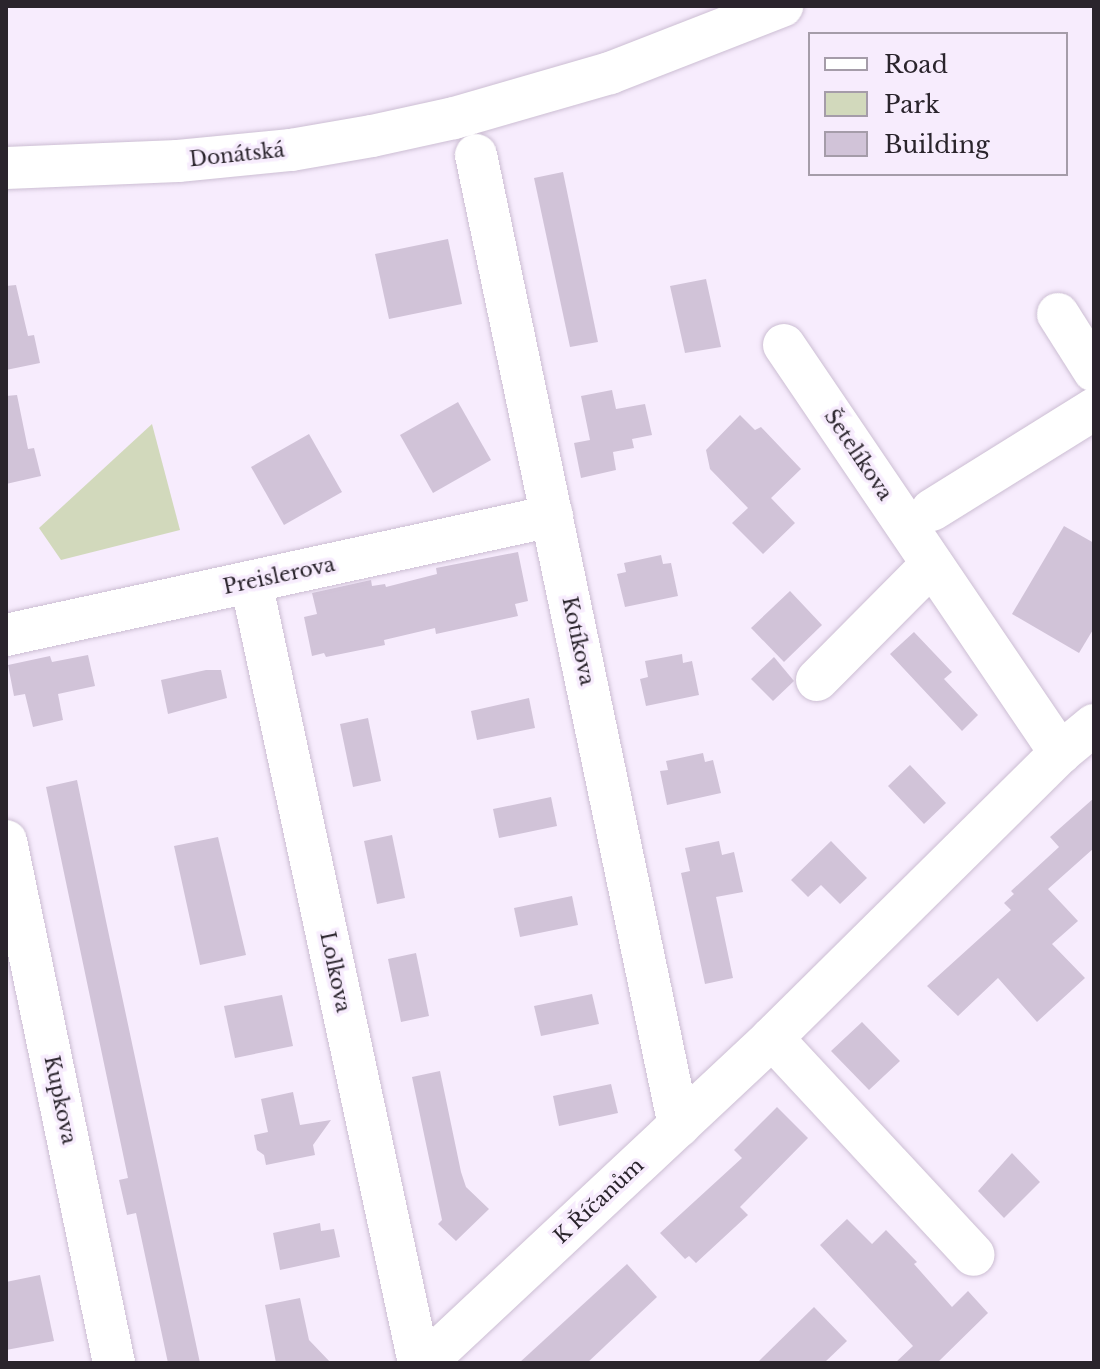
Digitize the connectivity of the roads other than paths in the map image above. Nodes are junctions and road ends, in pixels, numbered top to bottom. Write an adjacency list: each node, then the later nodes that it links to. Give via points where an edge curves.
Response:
1 (782, 6): 3 (street, Donátská, via 610,73 465,115 291,150)
2 (476, 155): 9 (street, Kotíkova)
3 (6, 168)
4 (1058, 314): 6 (street)
5 (784, 345): 10 (street, Šetelíkova)
6 (1094, 371)
7 (1094, 409): 8 (street)
8 (932, 510)
9 (552, 516): 11 (street, Preislerova); 18 (street, Kotíkova)
10 (932, 564): 13 (street); 15 (street, Šetelíkova)
11 (251, 582): 12 (street, Preislerova); 21 (street, Lolkova)
12 (6, 635)
13 (817, 680)
14 (1094, 725): 15 (street, K Říčanům)
15 (1060, 753): 17 (street, K Říčanům)
16 (6, 841): 20 (street, Kupkova)
17 (772, 1038): 18 (street, K Říčanům); 19 (street)
18 (679, 1126): 21 (street, K Říčanům)
19 (974, 1255)
20 (110, 1362)
21 (422, 1363)

